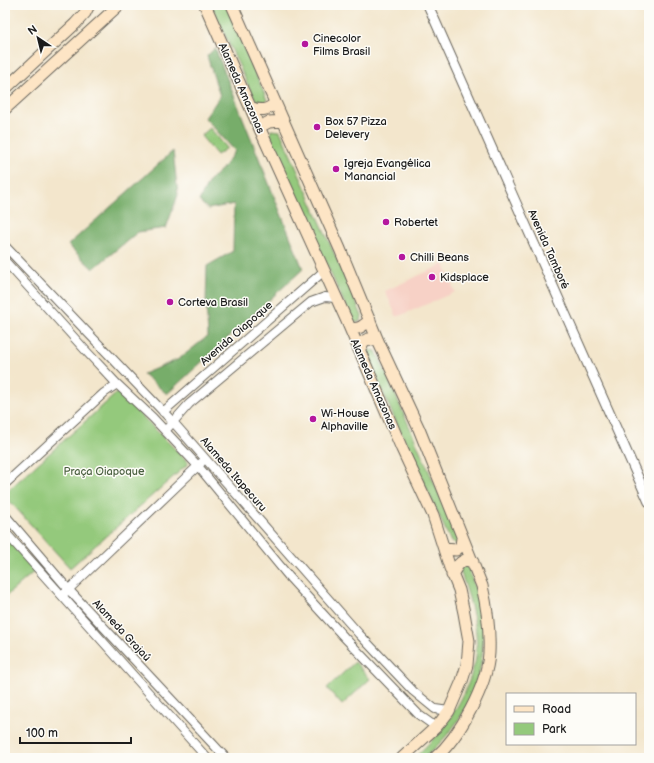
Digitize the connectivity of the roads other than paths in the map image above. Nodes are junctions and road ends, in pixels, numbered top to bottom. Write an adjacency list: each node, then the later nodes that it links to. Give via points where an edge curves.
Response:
1 (89, 5): 6 (main road, via 75,24)
2 (119, 5): 7 (main road)
3 (206, 5): 10 (main road, Alameda Amazonas)
4 (232, 5): 9 (main road, Alameda Amazonas)
5 (428, 5): 35 (street, Avenida Tamboré)
6 (41, 55): 7 (main road); 8 (main road)
7 (52, 66): 11 (main road)
8 (5, 89)
9 (275, 103): 10 (main road, via 264,110); 12 (main road, Alameda Amazonas)
10 (250, 107): 13 (main road, Alameda Amazonas)
11 (5, 109)
12 (283, 121): 13 (main road, via 269,122); 20 (main road, Alameda Amazonas)
13 (259, 128): 16 (main road, Alameda Amazonas)
14 (5, 246): 23 (street, Alameda Itapecuru)
15 (5, 261): 26 (street, Alameda Itapecuru)
16 (324, 271): 17 (street, Avenida Oiapoque); 18 (main road, Alameda Amazonas)
17 (304, 288): 19 (street); 29 (street, Avenida Oiapoque)
18 (335, 298): 19 (street); 21 (main road, Alameda Amazonas)
19 (311, 302): 30 (street, via 189,404)
20 (370, 320): 21 (main road, via 360,328); 22 (main road, Alameda Amazonas)
21 (350, 328): 25 (main road, Alameda Amazonas)
22 (378, 341): 25 (main road, via 368,339); 38 (main road, Alameda Amazonas, via 419,429)
23 (98, 344): 24 (street, Alameda Itapecuru); 26 (street)
24 (104, 350): 27 (street); 29 (street, Alameda Itapecuru)
25 (359, 350): 40 (main road, Alameda Amazonas, via 433,515)
26 (86, 352): 27 (street, Alameda Itapecuru)
27 (93, 359): 28 (street, Alameda Itapecuru)
28 (117, 384): 31 (street, Alameda Itapecuru); 34 (street)
29 (163, 412): 30 (street, Alameda Itapecuru)
30 (174, 422): 31 (street); 32 (street, Alameda Itapecuru)
31 (165, 431): 33 (street, Alameda Itapecuru)
32 (206, 458): 33 (street); 39 (street, Alameda Itapecuru)
33 (198, 466): 41 (street, Alameda Itapecuru); 44 (street)
34 (7, 481)
35 (649, 502)
36 (5, 515): 44 (street, Alameda Grajaú)
37 (5, 532): 45 (street, Alameda Grajaú)
38 (462, 538): 40 (main road, via 461,546 456,550); 42 (main road, Alameda Amazonas)
39 (284, 548): 41 (street); 48 (street, Alameda Itapecuru)
40 (444, 549): 43 (main road, Alameda Amazonas)
41 (273, 558): 50 (street, Alameda Itapecuru)
42 (473, 562): 43 (main road, via 461,562); 55 (main road, Alameda Amazonas, via 485,601 489,654 479,693 463,724)
43 (452, 575): 49 (main road, Alameda Amazonas, via 459,590 468,641 467,665)
44 (69, 590): 45 (street); 46 (street, Alameda Grajaú)
45 (62, 596): 47 (street, Alameda Grajaú)
46 (169, 696): 47 (street, via 161,698); 53 (street, Alameda Grajaú)
47 (158, 702): 52 (street, Alameda Grajaú)
48 (428, 705): 49 (street, Alameda Itapecuru); 50 (street)
49 (448, 712): 51 (main road, Alameda Amazonas)
50 (419, 715): 51 (street, Alameda Itapecuru)
51 (436, 727): 54 (main road, Alameda Amazonas)
52 (207, 758)
53 (226, 758)
54 (402, 758)
55 (435, 758)

